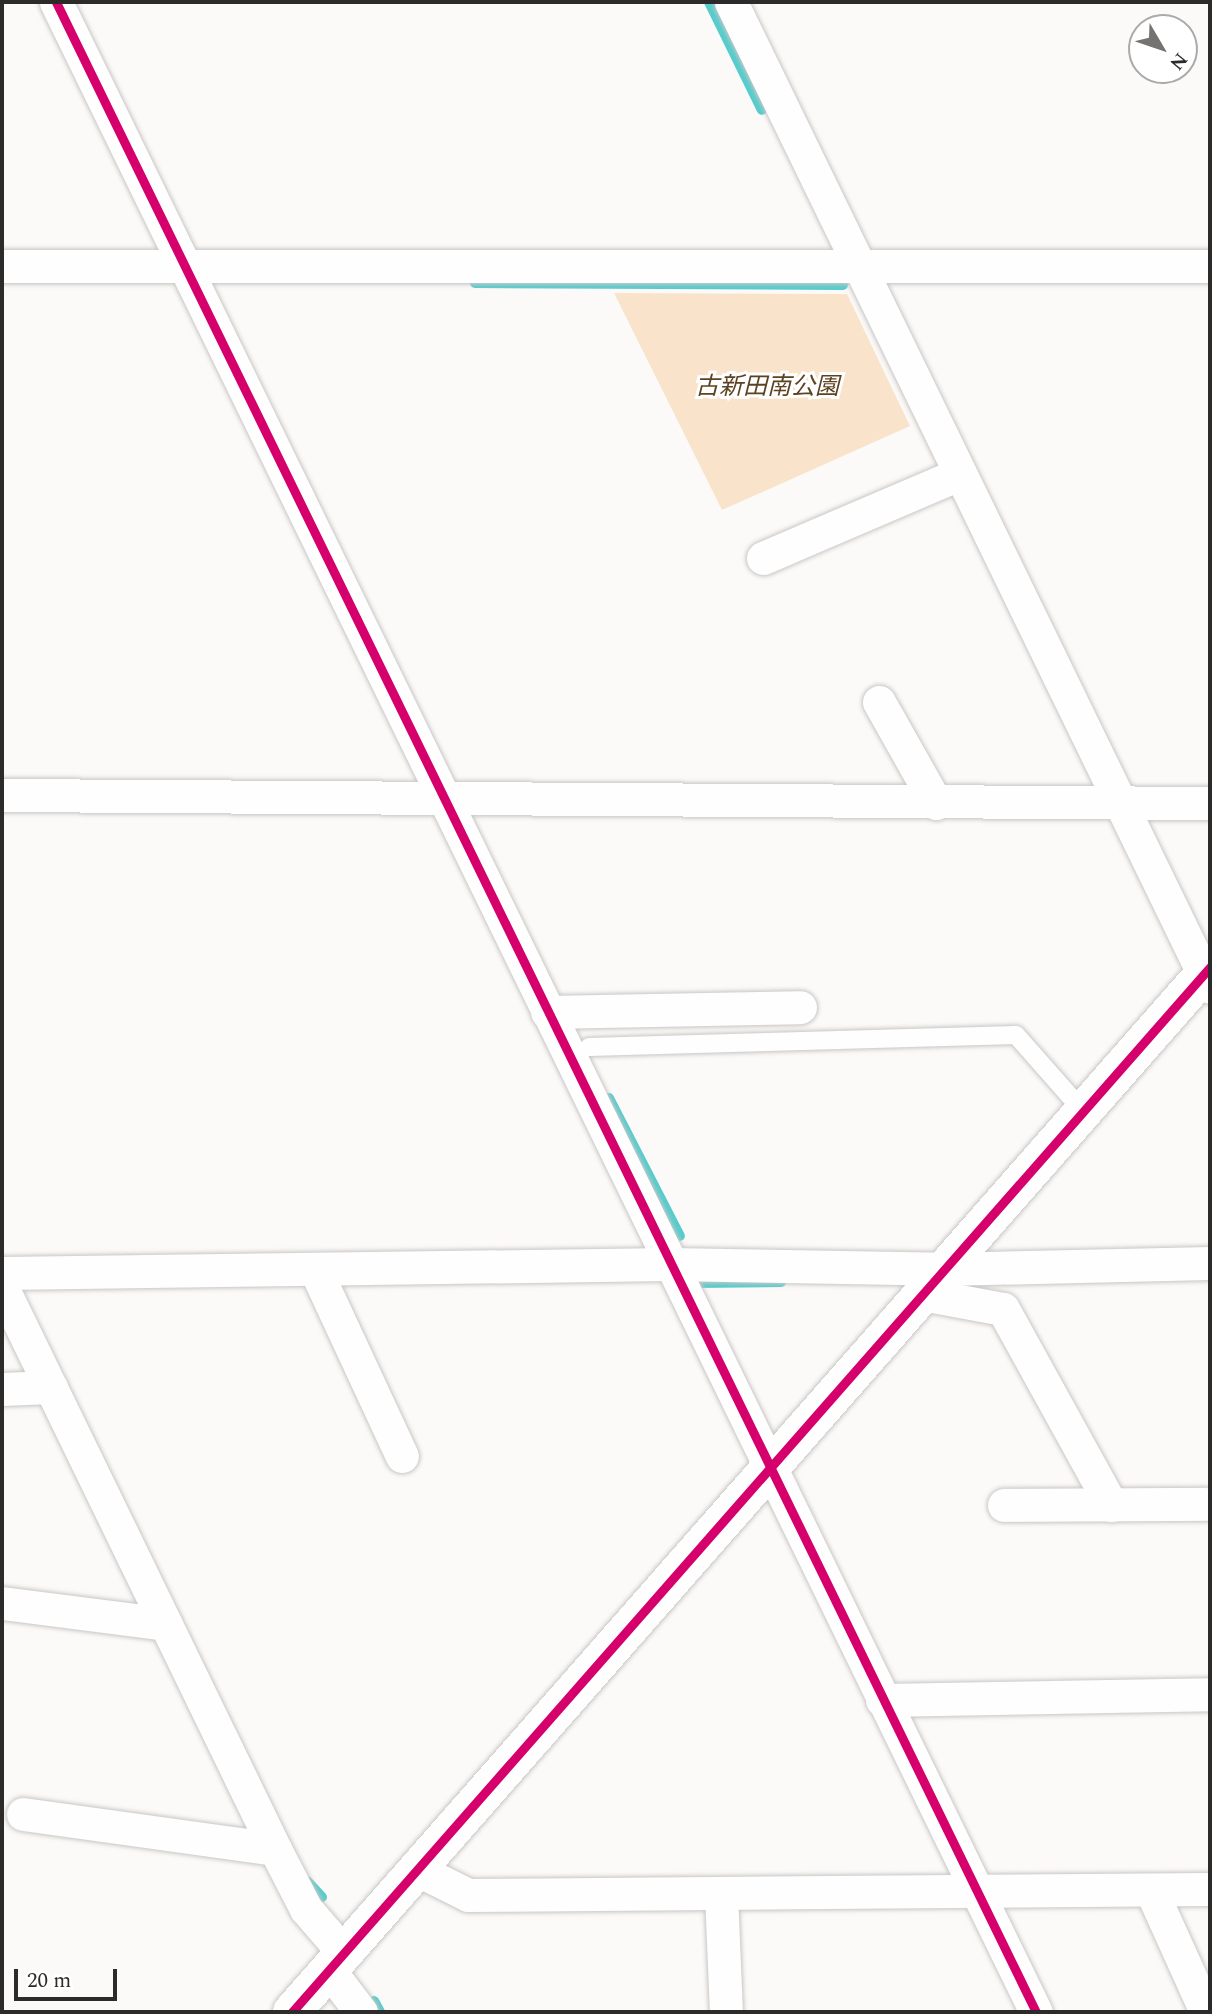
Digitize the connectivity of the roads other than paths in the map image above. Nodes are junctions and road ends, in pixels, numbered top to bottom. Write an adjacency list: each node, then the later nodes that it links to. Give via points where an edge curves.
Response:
1 (56, 2): 4 (street)
2 (731, 2): 6 (street)
3 (2, 266): 4 (street)
4 (185, 266): 6 (street); 11 (street)
5 (1210, 266): 6 (street)
6 (858, 268): 7 (street)
7 (959, 474): 8 (street); 14 (street)
8 (763, 558)
9 (879, 702): 12 (street)
10 (2, 795): 11 (street)
11 (443, 799): 12 (street); 17 (street)
12 (936, 803): 14 (street)
13 (1210, 803): 14 (street)
14 (1120, 804): 15 (street)
15 (1208, 976): 19 (street)
16 (800, 1007): 17 (street)
17 (547, 1012): 21 (street)
18 (589, 1047): 19 (lane, via 1016,1035)
19 (1083, 1111): 24 (street)
20 (1210, 1262): 24 (street)
21 (669, 1264): 22 (street); 24 (street); 29 (street)
22 (316, 1271): 23 (street); 28 (street)
23 (2, 1273)
24 (933, 1281): 29 (street); 32 (street, via 1003,1309)
25 (2, 1287): 26 (street)
26 (51, 1387): 27 (street); 34 (street)
27 (2, 1389)
28 (402, 1457)
29 (768, 1469): 36 (street); 39 (street)
30 (1205, 1504): 32 (street)
31 (1004, 1505): 32 (street)
32 (1111, 1505)
33 (2, 1603): 34 (street)
34 (166, 1624): 38 (street)
35 (1210, 1694): 36 (street)
36 (893, 1700): 42 (street)
37 (23, 1814): 38 (street)
38 (275, 1849): 44 (street)
39 (418, 1870): 43 (street, via 468,1895); 44 (street)
40 (1210, 1889): 41 (street)
41 (1151, 1890): 42 (street); 49 (street)
42 (976, 1892): 43 (street); 48 (street)
43 (721, 1894): 47 (street)
44 (337, 1961): 45 (street); 46 (street)
45 (292, 2012)
46 (361, 2012)
47 (726, 2012)
48 (1036, 2012)
49 (1206, 2012)

